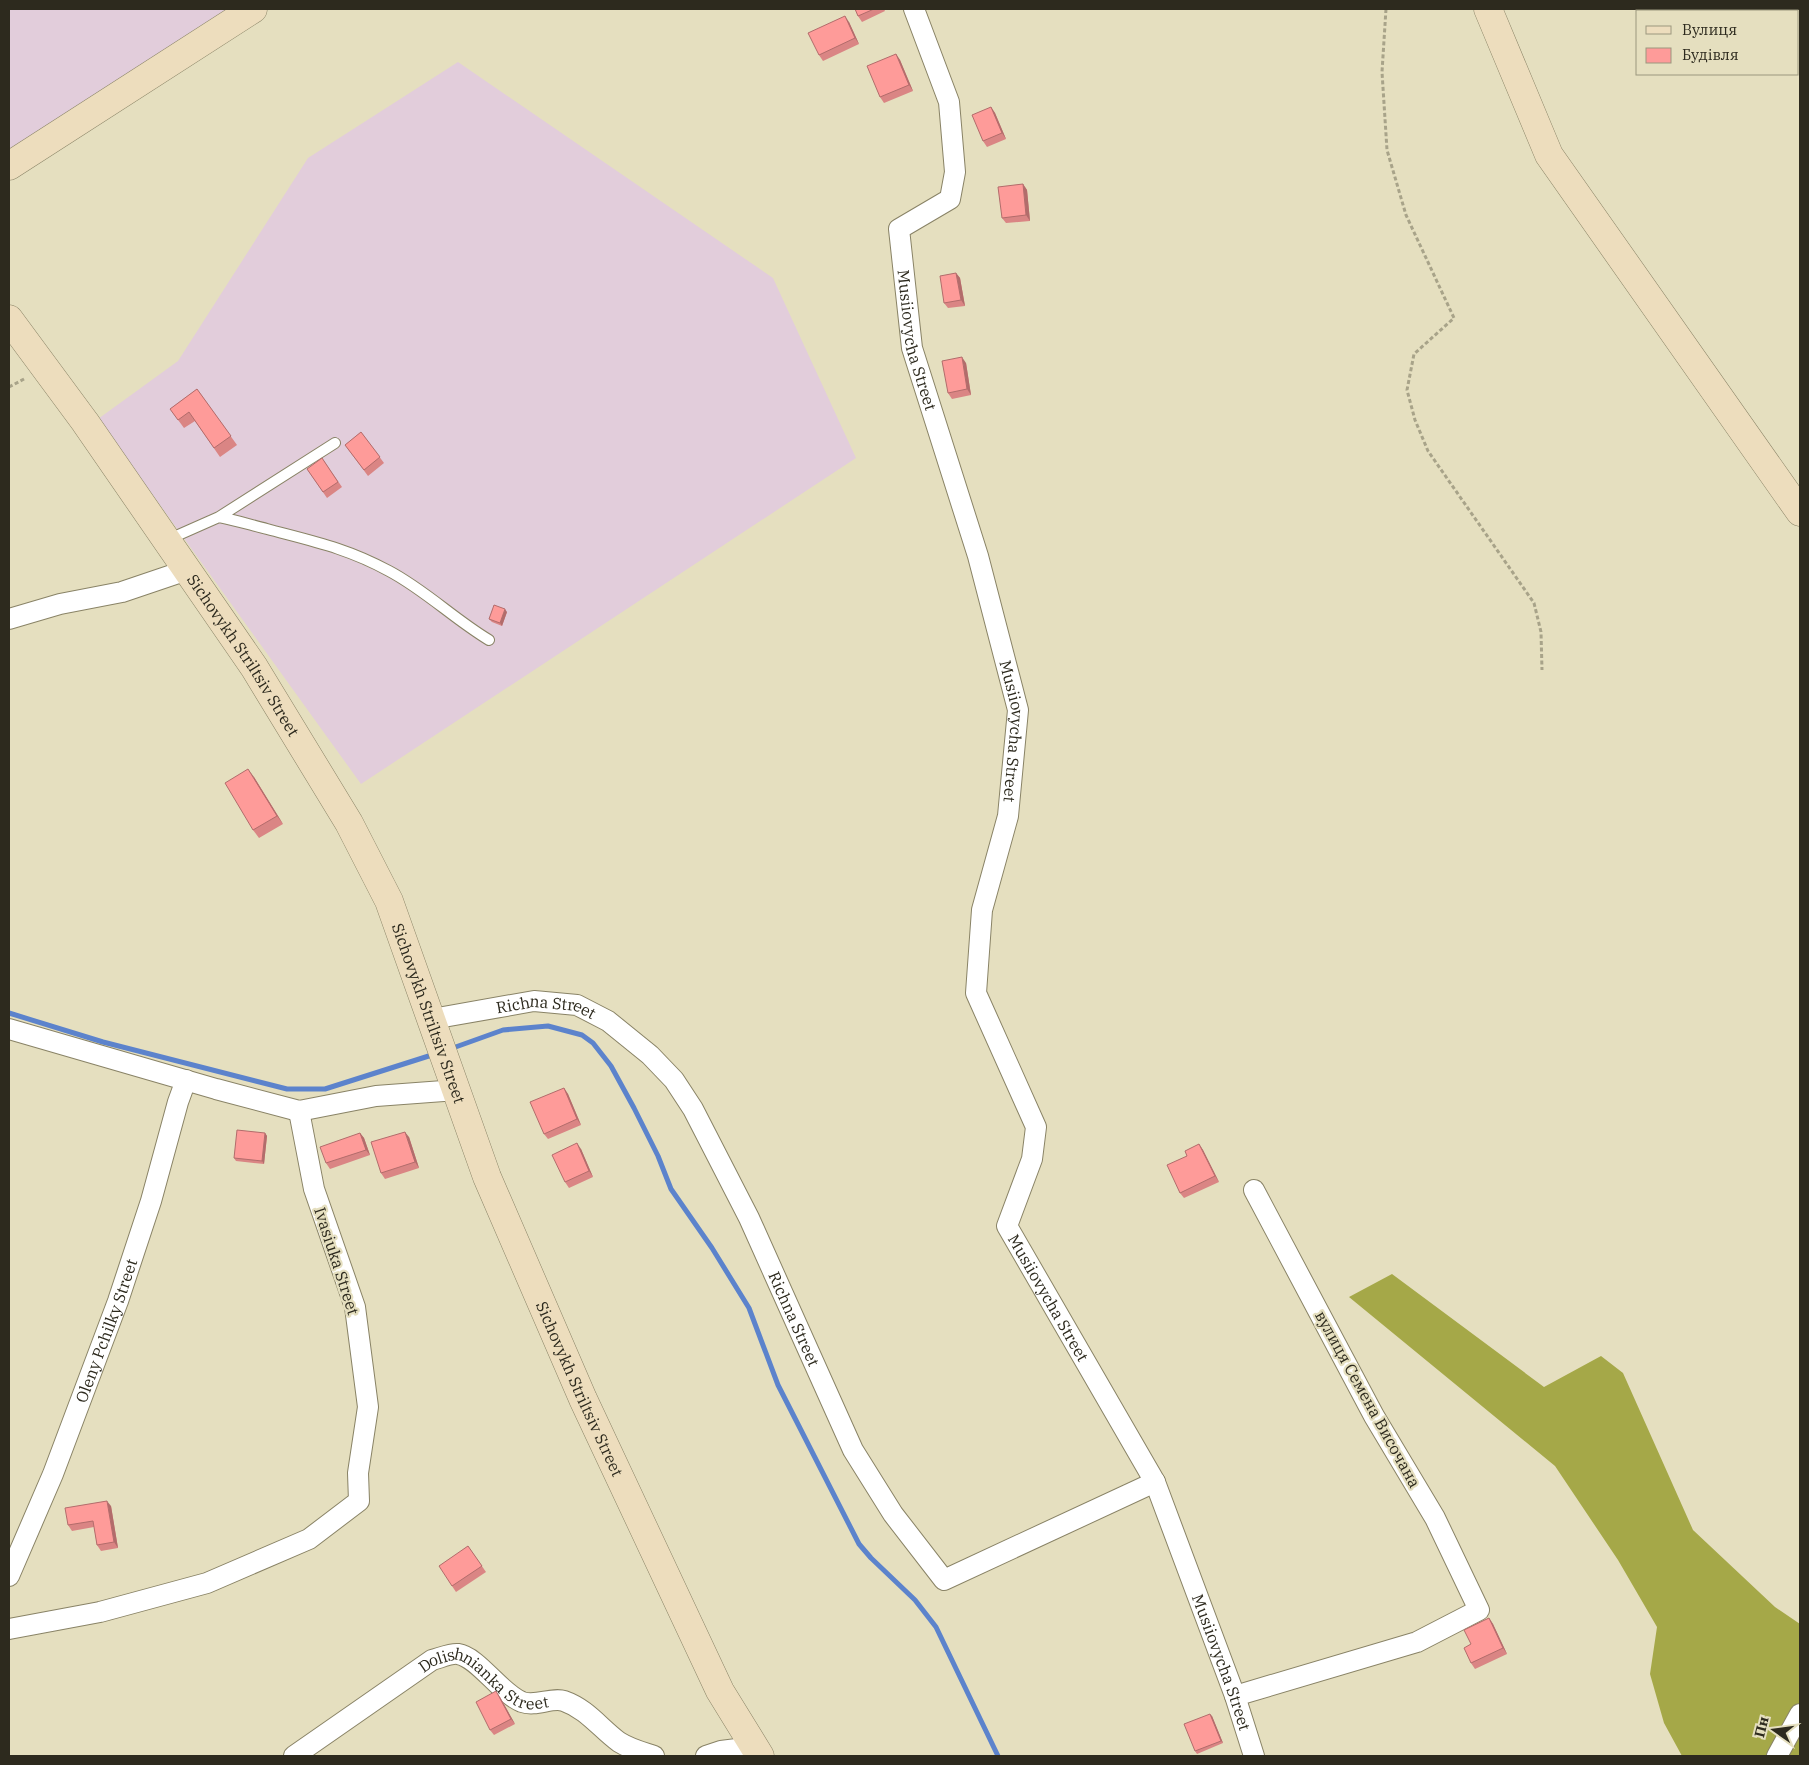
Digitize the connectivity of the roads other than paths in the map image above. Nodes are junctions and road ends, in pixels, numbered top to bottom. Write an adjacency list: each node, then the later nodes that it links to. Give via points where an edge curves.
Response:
1 (254, 9): 4 (street)
2 (914, 9): 19 (street, Musiiovycha Street, via 949,102 956,172 950,200 899,229 912,348 978,556 1018,710 1008,816 982,910 976,993 1036,1127 1032,1158 1007,1226)
3 (1488, 9): 7 (street, via 1549,155)
4 (9, 166)
5 (9, 319): 9 (street, Sichovykh Striltsiv Street)
6 (336, 443): 8 (lane)
7 (1800, 512)
8 (219, 517): 9 (lane); 12 (lane, via 312,539 351,552 390,571)
9 (166, 540): 10 (street, Sichovykh Striltsiv Street)
10 (187, 570): 11 (street, via 122,592 60,604); 14 (street, Sichovykh Striltsiv Street, via 259,675 348,823 389,901)
11 (9, 619)
12 (489, 640)
13 (9, 1029): 16 (street)
14 (435, 1029): 15 (street, Sichovykh Striltsiv Street); 19 (street, Richna Street, via 534,1001 577,1005 608,1021 674,1080 693,1109 749,1218 853,1450 893,1514 944,1580)
15 (452, 1078): 17 (street); 24 (street, Sichovykh Striltsiv Street, via 487,1177 584,1399 720,1691)
16 (186, 1080): 17 (street); 20 (street, Oleny Pchilky Street, via 118,1301 53,1474)
17 (299, 1111): 21 (street, Ivasiuka Street, via 314,1189 355,1307 368,1407 358,1473 359,1501 309,1540 207,1583 100,1612)
18 (1254, 1190): 22 (street, вулиця Семена Височана, via 1374,1416 1435,1518 1480,1610 1417,1642)
19 (1155, 1482): 22 (street, Musiiovycha Street)
20 (9, 1576)
21 (9, 1629)
22 (1235, 1696): 28 (street, Musiiovycha Street)
23 (1800, 1714): 29 (street)
24 (757, 1752): 27 (street, via 721,1751)
25 (294, 1756): 26 (street, Dolishnianka Street, via 432,1660 457,1653 469,1658 499,1687 523,1702 562,1700 587,1712 625,1745)
26 (654, 1756)
27 (706, 1756)
28 (1254, 1756)
29 (1777, 1756)

